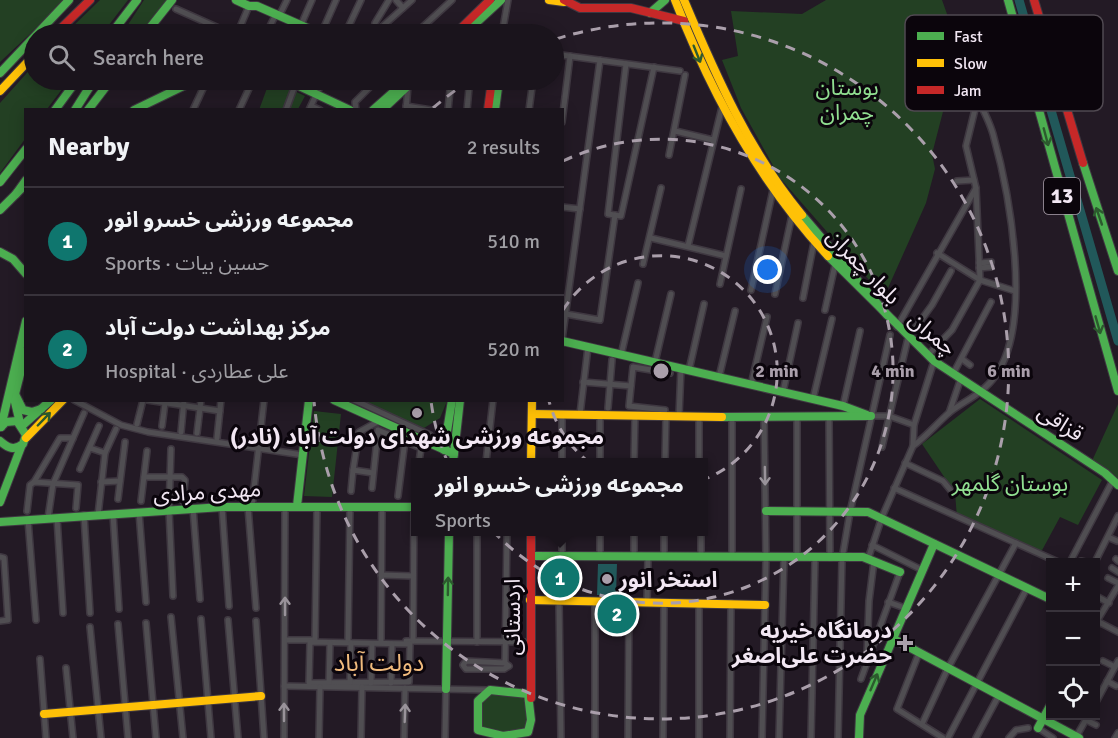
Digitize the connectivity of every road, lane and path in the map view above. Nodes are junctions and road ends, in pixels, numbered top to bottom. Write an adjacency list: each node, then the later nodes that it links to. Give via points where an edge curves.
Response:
1 (69, 0): 34 (main road)
2 (90, 0): 35 (main road)
3 (137, 0): 36 (main road); 37 (main road)
4 (172, 0): 38 (main road)
5 (236, 0): 24 (main road)
6 (287, 0): 29 (street)
7 (312, 0): 42 (street)
8 (336, 0): 43 (street)
9 (361, 0): 44 (street)
10 (389, 0): 33 (street)
11 (396, 0): 26 (street)
12 (410, 0): 26 (street)
13 (452, 0): 46 (street)
14 (490, 0): 47 (main road)
15 (501, 0): 48 (main road)
16 (508, 0): 49 (street)
17 (549, 0): 23 (main road)
18 (664, 0): 28 (main road)
19 (675, 0): 32 (main road, بلوار چمران)
20 (684, 0): 148 (main road, بلوار چمران, via 713,69 761,159 794,205)
21 (1008, 0): 30 (main road, 13, one-way to 30)
22 (1034, 0): 31 (main road, 13, one-way to 22)
23 (564, 1): 25 (main road, via 593,9)
24 (255, 4): 29 (main road); 40 (street)
25 (612, 4): 28 (main road)
26 (403, 8): 45 (street)
27 (176, 9): 39 (street)
28 (650, 13): 32 (main road)
29 (278, 15): 41 (street); 42 (main road)
30 (1012, 15)
31 (1039, 15)
32 (684, 21): 79 (main road, بلوار چمران, one-way to 79)
33 (375, 23)
34 (46, 24)
35 (65, 24)
36 (119, 24)
37 (124, 24)
38 (153, 24)
39 (210, 24)
40 (243, 24)
41 (272, 24)
42 (298, 24)
43 (325, 24)
44 (350, 24)
45 (385, 24)
46 (426, 24)
47 (465, 24)
48 (475, 24)
49 (504, 24)
50 (24, 48): 57 (main road)
51 (564, 55): 52 (street)
52 (570, 56): 53 (street); 97 (street)
53 (600, 60): 54 (street); 115 (street)
54 (626, 64): 56 (street); 117 (street)
55 (24, 66): 76 (main road)
56 (654, 67): 102 (street, via 683,73); 117 (street, via 621,216)
57 (0, 73)
58 (70, 90): 80 (main road)
59 (87, 90): 81 (main road)
60 (103, 90): 82 (main road)
61 (174, 90): 78 (main road)
62 (202, 90): 83 (street)
63 (248, 90): 84 (street)
64 (293, 90): 85 (street)
65 (309, 90): 77 (main road)
66 (318, 90): 77 (street)
67 (365, 90): 88 (street, via 358,96)
68 (397, 90): 89 (main road)
69 (400, 90): 90 (main road)
70 (407, 90): 91 (street)
71 (450, 90): 92 (street)
72 (469, 90): 93 (street)
73 (491, 90): 94 (main road)
74 (498, 90): 95 (main road)
75 (532, 90): 96 (street)
76 (0, 91)
77 (316, 94): 86 (street); 87 (main road)
78 (149, 106)
79 (722, 107): 103 (street); 113 (main road, بلوار چمران)
80 (56, 108)
81 (76, 108)
82 (91, 108)
83 (194, 108)
84 (240, 108)
85 (287, 108)
86 (310, 108)
87 (346, 108)
88 (356, 108)
89 (375, 108)
90 (384, 108)
91 (406, 108)
92 (448, 108)
93 (467, 108)
94 (488, 108)
95 (495, 108)
96 (529, 108)
97 (564, 108)
98 (974, 111): 106 (street, via 966,146)
99 (982, 111): 136 (street, via 993,132 1017,257)
100 (1039, 111): 171 (main road, 13, one-way to 171)
101 (1067, 111): 130 (main road, 13, one-way to 101)
102 (675, 131): 103 (street); 105 (street)
103 (713, 140): 121 (street)
104 (24, 152): 108 (main road)
105 (669, 155)
106 (974, 180): 107 (street); 111 (street)
107 (957, 181)
108 (0, 182)
109 (24, 184): 116 (main road)
110 (661, 188): 119 (street)
111 (975, 188): 123 (street); 127 (street)
112 (741, 189): 124 (street)
113 (773, 190): 118 (main road, بلوار چمران); 135 (street)
114 (564, 207): 115 (street)
115 (580, 209): 144 (street)
116 (0, 210)
117 (612, 215): 144 (street, via 600,320)
118 (792, 215): 120 (main road, بلوار چمران); 138 (street)
119 (651, 238): 121 (street); 125 (street)
120 (814, 242): 126 (main road, بلوار چمران); 139 (street)
121 (688, 246): 124 (street)
122 (0, 252): 131 (main road)
123 (937, 253): 132 (street); 148 (street)
124 (726, 256): 134 (street)
125 (643, 264)
126 (835, 265): 142 (street); 148 (main road, بلوار چمران)
127 (979, 265): 128 (street); 132 (street)
128 (991, 265)
129 (951, 271): 153 (street)
130 (1118, 271)
131 (24, 272)
132 (980, 280): 136 (street); 157 (street)
133 (638, 283): 156 (street)
134 (720, 284)
135 (751, 290)
136 (1015, 291): 173 (street, via 1008,353)
137 (671, 294): 161 (street)
138 (775, 294)
139 (803, 298)
140 (991, 302): 159 (street)
141 (704, 304): 163 (street)
142 (825, 310)
143 (735, 311): 166 (street)
144 (567, 314): 150 (street)
145 (767, 317): 169 (street)
146 (832, 319): 175 (street)
147 (798, 323): 172 (street)
148 (894, 324): 153 (main road, چمران)
149 (24, 329): 220 (main road)
150 (564, 330)
151 (860, 331): 193 (street)
152 (890, 335): 208 (street)
153 (908, 338): 157 (main road, چمران); 211 (street)
154 (564, 341): 155 (main road)
155 (588, 347): 156 (main road); 167 (street)
156 (621, 355): 161 (main road)
157 (931, 358): 165 (main road, چمران); 217 (street)
158 (24, 359): 174 (main road)
159 (962, 359): 162 (street); 165 (street)
160 (612, 360): 168 (street)
161 (655, 362): 163 (main road)
162 (970, 365)
163 (685, 369): 166 (main road); 206 (street)
164 (670, 373): 170 (street, via 633,367)
165 (957, 376): 173 (main road, چمران); 200 (street)
166 (719, 377): 169 (main road)
167 (583, 382): 168 (street); 203 (street)
168 (609, 384): 170 (street); 195 (street)
169 (751, 385): 172 (main road)
170 (631, 386): 199 (street, via 629,406)
171 (1118, 391)
172 (783, 392): 175 (main road)
173 (982, 392): 200 (street); 260 (main road, قزاقی, via 1105,473)
174 (15, 393): 196 (main road, via 23,410); 215 (main road)
175 (813, 399): 193 (main road)
176 (49, 402): 196 (main road)
177 (61, 402): 225 (main road, one-way to 177)
178 (78, 402): 235 (street, via 121,425 148,432)
179 (142, 402): 216 (street)
180 (159, 402): 191 (street)
181 (201, 402): 194 (street)
182 (221, 402): 197 (street)
183 (264, 402): 235 (street)
184 (309, 402): 240 (main road)
185 (338, 402): 214 (main road)
186 (358, 402): 230 (street, via 430,435)
187 (452, 402): 237 (main road)
188 (460, 402): 242 (main road)
189 (493, 402): 243 (street)
190 (532, 402): 201 (main road)
191 (165, 403): 192 (street); 219 (street)
192 (183, 403): 194 (street); 222 (street)
193 (843, 406): 208 (main road)
194 (200, 408): 197 (street); 223 (street)
195 (608, 408)
196 (41, 409): 215 (main road)
197 (220, 411): 227 (street)
198 (84, 413): 226 (street)
199 (666, 413): 205 (main road); 206 (main road); 248 (street)
200 (949, 413): 231 (street)
201 (532, 414): 202 (main road); 244 (main road)
202 (561, 414): 203 (main road); 245 (street)
203 (580, 414): 204 (main road)
204 (600, 415): 205 (main road); 246 (street)
205 (635, 415): 247 (street)
206 (679, 416): 207 (main road)
207 (699, 416): 209 (main road); 249 (street)
208 (872, 416): 211 (street); 213 (main road); 285 (street)
209 (732, 417): 210 (main road); 319 (street)
210 (764, 417): 212 (main road); 281 (street, one-way to 281)
211 (889, 417): 217 (street); 233 (street)
212 (797, 418): 213 (main road); 282 (street)
213 (829, 418): 284 (street)
214 (379, 421): 224 (main road); 252 (street, via 359,432)
215 (21, 424): 220 (main road, via 10,421); 225 (main road)
216 (137, 424)
217 (914, 425): 231 (street)
218 (99, 426): 234 (street)
219 (162, 426)
220 (0, 428)
221 (116, 429): 239 (street)
222 (181, 432)
223 (197, 434)
224 (405, 437): 230 (main road); 241 (street, via 421,448); 253 (street, via 378,430); 265 (street)
225 (26, 438): 232 (main road)
226 (73, 438): 257 (street, via 60,438); 259 (street)
227 (217, 438)
228 (0, 441): 232 (main road, via 8,448)
229 (125, 442): 256 (street)
230 (429, 443): 237 (main road)
231 (913, 446): 250 (street)
232 (21, 447): 269 (main road)
233 (882, 447)
234 (90, 448): 239 (street); 251 (street)
235 (259, 448): 240 (street); 270 (street)
236 (171, 449): 255 (street)
237 (444, 450): 242 (main road)
238 (147, 451): 254 (street)
239 (105, 453): 258 (street)
240 (303, 455): 272 (main road)
241 (420, 458)
242 (454, 458)
243 (486, 458)
244 (531, 458)
245 (562, 458)
246 (600, 458)
247 (634, 458)
248 (665, 458)
249 (699, 458)
250 (905, 463): 262 (street); 264 (street, via 943,481)
251 (80, 470)
252 (353, 470): 253 (street); 263 (street)
253 (373, 472): 261 (street)
254 (144, 477): 255 (street); 267 (street)
255 (170, 479): 268 (street, via 184,478); 280 (street)
256 (120, 481): 258 (street); 266 (street)
257 (34, 482): 259 (street); 289 (street, via 30,485)
258 (101, 482): 286 (street)
259 (53, 484): 278 (street, via 78,485); 291 (street)
260 (1115, 484): 326 (street)
261 (372, 488)
262 (894, 488): 293 (street); 308 (street)
263 (351, 491)
264 (953, 493)
265 (398, 496)
266 (118, 499)
267 (141, 501)
268 (183, 501)
269 (0, 502)
270 (250, 506): 271 (main road, مهدی مرادی); 275 (main road, مهدی مرادی); 358 (street)
271 (285, 506): 272 (main road, مهدی مرادی); 376 (street, one-way to 271)
272 (297, 506): 273 (main road, مهدی مرادی)
273 (317, 506): 274 (main road, مهدی مرادی); 377 (street)
274 (350, 506): 276 (main road, مهدی مرادی); 381 (street)
275 (222, 507): 279 (main road, مهدی مرادی); 357 (street)
276 (382, 507): 277 (main road, مهدی مرادی); 335 (street)
277 (411, 507)
278 (76, 508)
279 (194, 508): 280 (main road, مهدی مرادی); 344 (street)
280 (168, 510): 283 (main road, مهدی مرادی); 341 (street)
281 (766, 511): 282 (main road); 320 (street)
282 (797, 511): 284 (main road); 322 (street)
283 (139, 512): 287 (main road, مهدی مرادی); 351 (street)
284 (829, 512): 285 (main road); 324 (street)
285 (850, 512): 293 (main road, via 868,512); 328 (street)
286 (98, 514): 287 (main road, مهدی مرادی); 288 (main road, مهدی مرادی)
287 (113, 514): 360 (street)
288 (84, 515): 292 (main road, مهدی مرادی); 362 (street)
289 (28, 516): 291 (main road, مهدی مرادی); 294 (main road, مهدی مرادی); 366 (street)
290 (1118, 516): 295 (street)
291 (48, 518): 292 (main road, مهدی مرادی)
292 (57, 518): 361 (street)
293 (882, 518): 309 (main road); 310 (street)
294 (0, 522)
295 (1115, 529): 306 (street)
296 (414, 536): 336 (street)
297 (448, 536): 380 (main road, one-way to 297)
298 (477, 536): 382 (street)
299 (507, 536): 383 (street)
300 (531, 536): 311 (main road, اردستانی)
301 (562, 536): 312 (street)
302 (600, 536): 313 (street)
303 (634, 536): 314 (street)
304 (664, 536): 317 (street)
305 (700, 536): 318 (street)
306 (1108, 537): 307 (street); 327 (street)
307 (1117, 541)
308 (1016, 543): 325 (street); 334 (street)
309 (934, 544): 331 (main road); 334 (main road)
310 (872, 545): 329 (street); 331 (street)
311 (531, 556): 312 (main road); 345 (main road, اردستانی)
312 (562, 556): 313 (main road)
313 (600, 556): 314 (main road)
314 (634, 556): 316 (main road)
315 (0, 557): 368 (street, via 4,558 8,620)
316 (648, 557): 317 (main road); 349 (street)
317 (664, 557): 318 (main road)
318 (701, 557): 319 (main road)
319 (732, 557): 320 (main road)
320 (766, 558): 321 (main road); 356 (street)
321 (784, 558): 322 (main road); 461 (street)
322 (797, 558): 323 (main road)
323 (815, 558): 324 (main road); 462 (street)
324 (830, 558): 328 (main road)
325 (1050, 558)
326 (1072, 558)
327 (1097, 558)
328 (842, 559): 329 (main road); 463 (street)
329 (871, 560): 332 (main road); 391 (street)
330 (1112, 568): 333 (street)
331 (922, 570): 359 (main road)
332 (900, 572): 350 (street)
333 (1118, 572)
334 (998, 574): 339 (main road); 395 (street)
335 (381, 575): 336 (street); 378 (street)
336 (413, 576): 379 (street)
337 (1108, 578): 338 (street)
338 (1118, 585): 340 (street)
339 (1027, 588): 342 (main road); 402 (street)
340 (1116, 594): 355 (street)
341 (173, 596)
342 (1046, 597)
343 (1100, 598): 355 (street)
344 (200, 599)
345 (530, 600): 346 (main road); 384 (main road, اردستانی)
346 (559, 601): 347 (main road); 454 (street)
347 (595, 601): 348 (main road); 455 (street)
348 (629, 602): 349 (main road); 456 (street)
349 (647, 602): 352 (main road)
350 (888, 602): 359 (street); 391 (street)
351 (146, 603)
352 (664, 603): 353 (main road); 457 (street)
353 (699, 603): 354 (main road); 458 (street)
354 (731, 603): 356 (main road); 459 (street)
355 (1108, 603): 363 (street)
356 (765, 604): 460 (street)
357 (229, 606)
358 (256, 608)
359 (905, 608): 375 (main road)
360 (119, 609)
361 (63, 613)
362 (90, 613)
363 (1100, 616)
364 (171, 617): 418 (street)
365 (201, 619): 417 (street)
366 (36, 620)
367 (228, 620): 416 (street)
368 (0, 621)
369 (255, 621): 414 (street)
370 (146, 623): 420 (street)
371 (118, 624): 421 (street)
372 (1100, 624): 374 (street)
373 (90, 627): 422 (street)
374 (1118, 632)
375 (892, 638): 388 (main road); 464 (main road, one-way to 375, via 860,715)
376 (285, 640): 377 (street); 404 (street)
377 (315, 640): 381 (street)
378 (381, 641): 379 (street); 381 (street)
379 (412, 641): 380 (street)
380 (447, 641): 382 (street); 409 (main road)
381 (350, 642): 385 (street); 386 (street); 400 (street)
382 (477, 642): 383 (street)
383 (507, 642): 384 (street); 392 (street)
384 (530, 642): 396 (main road, اردستانی)
385 (330, 643): 399 (street); 399 (street, via 310,642 309,683)
386 (372, 644): 387 (street); 403 (street)
387 (392, 644): 401 (street); 401 (street, via 410,644 409,682)
388 (919, 652): 395 (main road); 429 (street, via 897,709)
389 (40, 659): 425 (street)
390 (1103, 661): 393 (street)
391 (867, 662): 397 (street)
392 (505, 663): 392 (street, via 466,661 464,665 466,669 506,669)
393 (1116, 664): 398 (street)
394 (66, 668): 423 (street)
395 (948, 668): 402 (main road); 429 (street)
396 (530, 672): 412 (main road); 419 (main road, اردستانی)
397 (861, 679)
398 (1107, 681): 405 (street); 410 (street)
399 (329, 683): 400 (street)
400 (350, 683): 403 (street)
401 (391, 683): 403 (street)
402 (975, 683): 415 (main road); 465 (street)
403 (366, 685): 406 (street); 407 (street); 448 (street)
404 (284, 686): 406 (street); 446 (street, one-way to 404)
405 (1116, 686)
406 (320, 687): 447 (street)
407 (405, 688): 409 (street); 449 (street, one-way to 407)
408 (1100, 688): 410 (street)
409 (446, 689): 411 (street); 450 (street)
410 (1103, 689): 413 (street)
411 (490, 690): 412 (main road); 431 (main road, via 478,700)
412 (518, 691): 419 (main road, via 528,694)
413 (1100, 694)
414 (261, 696): 416 (main road); 445 (street)
415 (999, 696): 426 (main road); 466 (street)
416 (234, 698): 417 (main road); 444 (street)
417 (208, 700): 418 (main road); 443 (street)
418 (180, 703): 420 (main road); 442 (street)
419 (531, 703): 435 (main road)
420 (153, 705): 421 (main road); 441 (street)
421 (125, 707): 422 (main road); 440 (street)
422 (98, 709): 423 (main road); 439 (street)
423 (70, 712): 425 (main road); 438 (street)
424 (1046, 713): 426 (main road)
425 (44, 714): 437 (street)
426 (1043, 719): 433 (main road); 436 (main road, via 1068,727)
427 (1086, 720): 436 (street)
428 (1090, 720): 430 (street)
429 (922, 724): 465 (street)
430 (1096, 724)
431 (477, 726): 451 (main road); 452 (main road)
432 (1028, 728): 467 (street, via 1016,730)
433 (1038, 728): 468 (street)
434 (1118, 733): 469 (street)
435 (531, 735): 453 (main road)
436 (1078, 737)
437 (46, 738)
438 (73, 738)
439 (100, 738)
440 (128, 738)
441 (156, 738)
442 (183, 738)
443 (211, 738)
444 (238, 738)
445 (264, 738)
446 (284, 738)
447 (320, 738)
448 (361, 738)
449 (404, 738)
450 (445, 738)
451 (477, 738)
452 (489, 738): 453 (main road)
453 (519, 738)
454 (561, 738)
455 (595, 738)
456 (628, 738)
457 (663, 738)
458 (699, 738)
459 (730, 738)
460 (762, 738)
461 (779, 738)
462 (811, 738)
463 (838, 738)
464 (859, 738)
465 (946, 738)
466 (976, 738)
467 (1010, 738)
468 (1053, 738)
469 (1115, 738)

